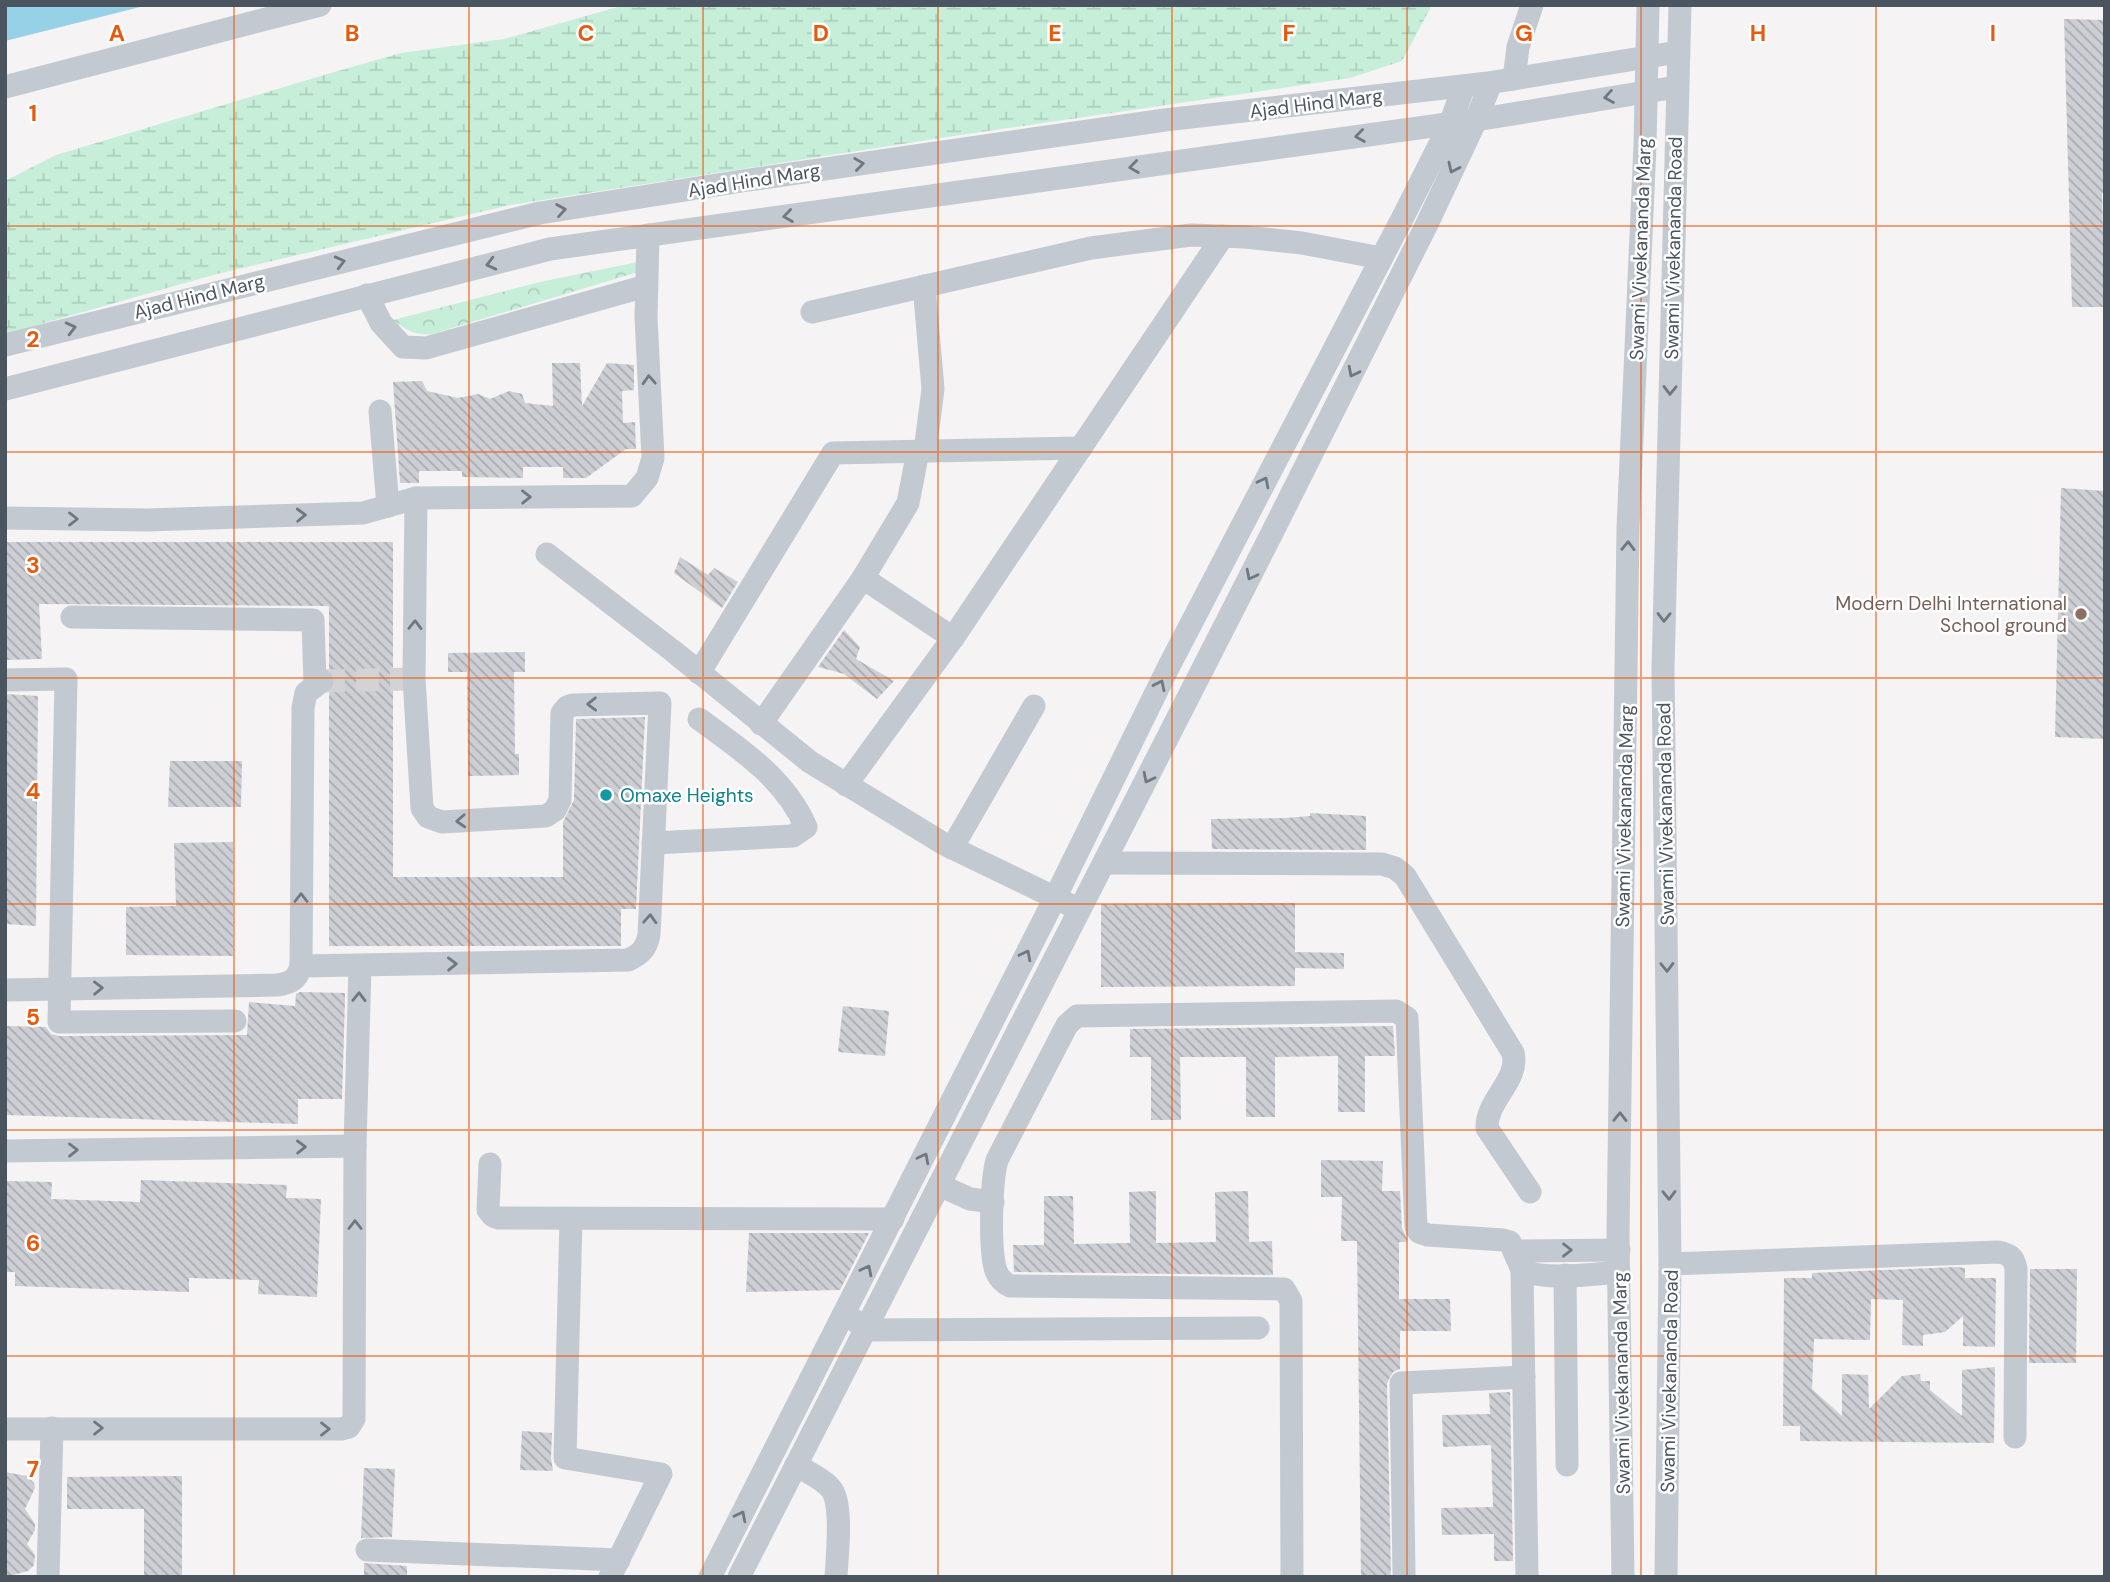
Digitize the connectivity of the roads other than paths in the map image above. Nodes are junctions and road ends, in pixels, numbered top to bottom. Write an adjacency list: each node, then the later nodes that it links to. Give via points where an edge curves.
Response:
1 (320, 5): 10 (street)
2 (1532, 5): 7 (street, via 1518,47)
3 (1648, 5): 6 (street, Swami Vivekananda Marg)
4 (1680, 5): 5 (street, Swami Vivekananda Road)
5 (1678, 52): 6 (street, Ajad Hind Marg); 11 (street, Swami Vivekananda Road)
6 (1647, 56): 7 (street, Ajad Hind Marg); 12 (street, Swami Vivekananda Marg)
7 (1514, 79): 8 (street, Ajad Hind Marg)
8 (1491, 83): 9 (street, Ajad Hind Marg); 13 (street)
9 (1464, 86): 14 (street); 18 (street, Ajad Hind Marg, one-way to 9, via 540,213 1164,120)
10 (5, 87)
11 (1676, 87): 12 (street); 62 (street, Swami Vivekananda Road, one-way to 62, via 1663,668)
12 (1647, 91): 13 (street, one-way to 13); 61 (street, Swami Vivekananda Marg, one-way to 12, via 1628,528)
13 (1476, 120): 14 (street); 44 (street, one-way to 44)
14 (1451, 124): 15 (street, one-way to 15); 17 (street)
15 (648, 235): 19 (street); 21 (street, one-way to 21, via 550,249)
16 (1223, 236): 17 (street, via 1302,243); 20 (street, via 1191,235 1091,248); 27 (street)
17 (1381, 258): 45 (street, one-way to 17, via 1168,666)
18 (289, 274): 23 (street); 24 (street, Ajad Hind Marg, one-way to 18)
19 (646, 286): 21 (street, via 426,348 403,347 381,323); 29 (street, one-way to 19, via 632,496 647,478 653,458)
20 (924, 286): 22 (street); 28 (street, via 933,389)
21 (367, 295): 23 (street)
22 (812, 312)
23 (298, 313): 25 (street)
24 (5, 345)
25 (5, 389)
26 (380, 411): 30 (street)
27 (1081, 449): 28 (street); 35 (street)
28 (921, 452): 33 (street, via 908,503); 36 (street, via 833,453)
29 (416, 498): 30 (street); 42 (street, one-way to 29, via 660,702 567,707 562,713 560,800 546,816 442,822 428,817 422,808 414,679)
30 (388, 506): 31 (street, one-way to 30, via 349,514)
31 (5, 519)
32 (547, 554): 36 (street)
33 (863, 578): 35 (street); 40 (street)
34 (72, 617): 47 (street, one-way to 34, via 303,708 306,693 318,683 313,620)
35 (953, 638): 41 (street)
36 (699, 673): 40 (street)
37 (5, 680): 49 (street, via 66,679)
38 (1034, 706): 43 (street)
39 (699, 719): 42 (street, via 766,769 806,827 793,836)
40 (761, 724): 41 (street)
41 (846, 785): 43 (street)
42 (653, 843): 48 (street, one-way to 42, via 628,960 638,956 649,935)
43 (952, 848): 45 (street)
44 (1105, 863): 46 (street); 56 (street, via 1350,863 1395,868 1435,922 1513,1054 1514,1069 1491,1105 1487,1128)
45 (1055, 898): 46 (street); 59 (street, one-way to 45)
46 (1081, 910): 55 (street)
47 (301, 966): 48 (street); 49 (street, one-way to 47, via 277,985 298,976)
48 (360, 966): 52 (street, one-way to 48)
49 (59, 989): 50 (street); 51 (street, via 59,1022)
50 (5, 990)
51 (235, 1021)
52 (355, 1146): 53 (street, one-way to 52); 68 (street, one-way to 52, via 349,1427 355,1411)
53 (5, 1151)
54 (490, 1164): 58 (street, via 487,1203 493,1216)
55 (939, 1185): 57 (street, via 970,1199); 66 (street)
56 (1530, 1192)
57 (993, 1202): 60 (street, via 997,1160 1067,1025 1077,1016 1396,1011 1408,1023 1416,1227 1429,1235 1510,1242); 80 (street, via 993,1261 1003,1283 1010,1286 1277,1288 1289,1295)
58 (571, 1219): 59 (street); 74 (street, via 565,1458 661,1474)
59 (893, 1219): 64 (street, one-way to 59)
60 (1518, 1261): 61 (street, one-way to 61); 63 (street, via 1534,1274); 67 (street)
61 (1619, 1261): 63 (street); 82 (street, Swami Vivekananda Marg)
62 (1670, 1264): 70 (street, via 2008,1254 2016,1269); 83 (street, Swami Vivekananda Road)
63 (1565, 1275): 72 (street)
64 (845, 1312): 66 (street); 77 (street, one-way to 64)
65 (1258, 1328): 66 (street)
66 (866, 1330): 71 (street)
67 (1524, 1377): 75 (street, via 1401,1383); 81 (street)
68 (52, 1428): 69 (street); 76 (street)
69 (5, 1429)
70 (2015, 1437)
71 (796, 1465): 78 (street); 79 (street, via 831,1489 835,1498)
72 (1567, 1465)
73 (367, 1550): 74 (street)
74 (614, 1568)
75 (1404, 1573)
76 (48, 1577)
77 (710, 1577)
78 (739, 1577)
79 (836, 1577)
80 (1292, 1577)
81 (1527, 1577)
82 (1623, 1577)
83 (1666, 1577)

